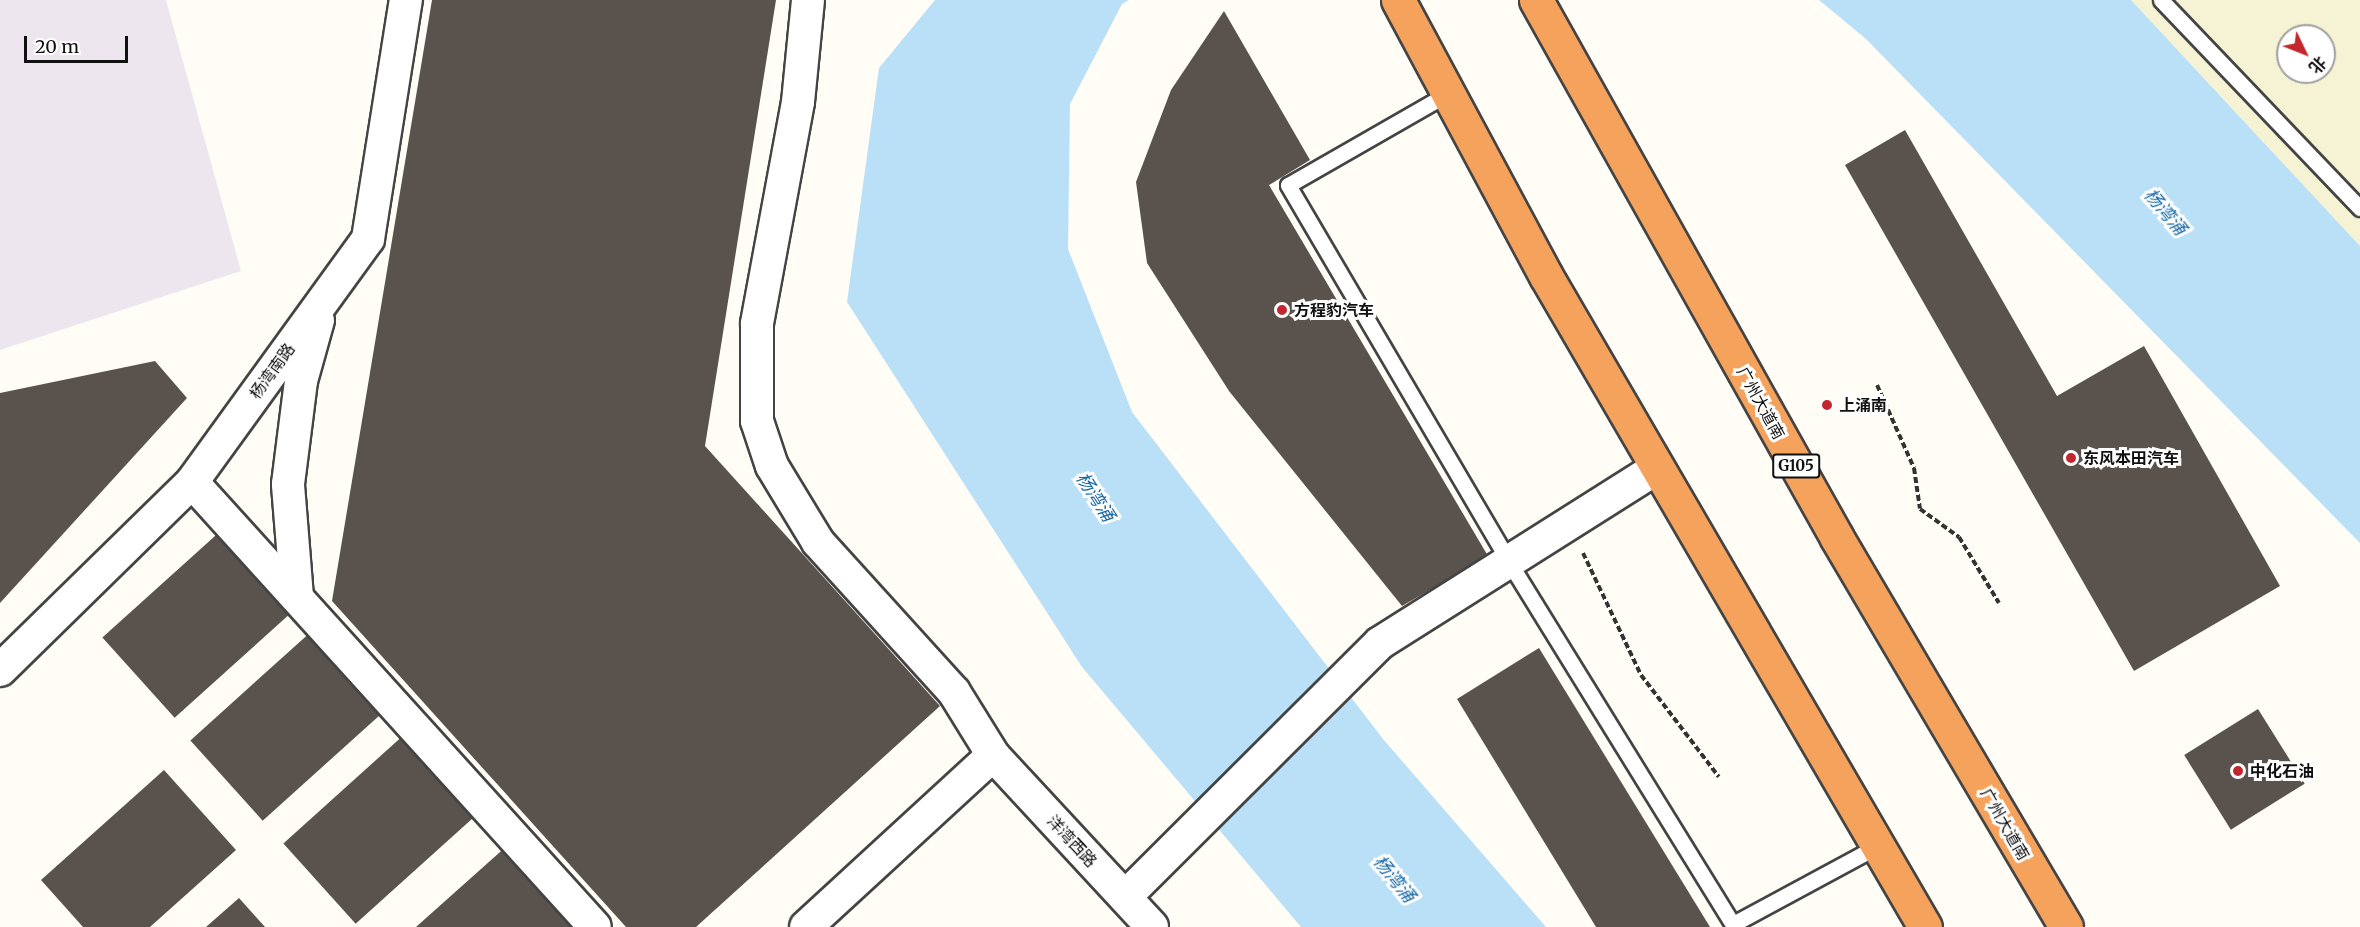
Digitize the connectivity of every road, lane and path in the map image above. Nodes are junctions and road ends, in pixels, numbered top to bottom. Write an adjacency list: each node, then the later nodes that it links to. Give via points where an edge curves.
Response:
1 (406, 0): 8 (street, 杨湾南路, via 368,239)
2 (808, 0): 17 (street, 洋湾西路, via 798,102 757,324 757,421 772,466 818,542 954,693)
3 (1398, 0): 6 (highway)
4 (1536, 0): 25 (highway, 广州大道南 / G105, via 1837,538)
5 (2161, 0): 7 (lane)
6 (1447, 93): 10 (highway, via 1546,276); 13 (lane, via 1288,185)
7 (2360, 208)
8 (324, 298): 11 (street, 杨湾南路); 14 (street, via 301,381 288,484)
9 (1877, 385): 15 (path, via 1914,468 1920,509 1959,537)
10 (1657, 468): 13 (street); 19 (highway)
11 (192, 482): 14 (street); 16 (street, 杨湾南路)
12 (1581, 548): 18 (path, via 1641,675)
13 (1509, 562): 19 (lane, via 1732,924); 20 (street, via 1380,643)
14 (297, 597): 21 (street)
15 (1999, 603)
16 (0, 670)
17 (993, 754): 20 (street, 洋湾西路); 22 (street)
18 (1719, 777)
19 (1878, 846): 24 (highway)
20 (1125, 897): 23 (street, 洋湾西路)
21 (595, 927)
22 (806, 927)
23 (1152, 927)
24 (1925, 927)
25 (2066, 927)

